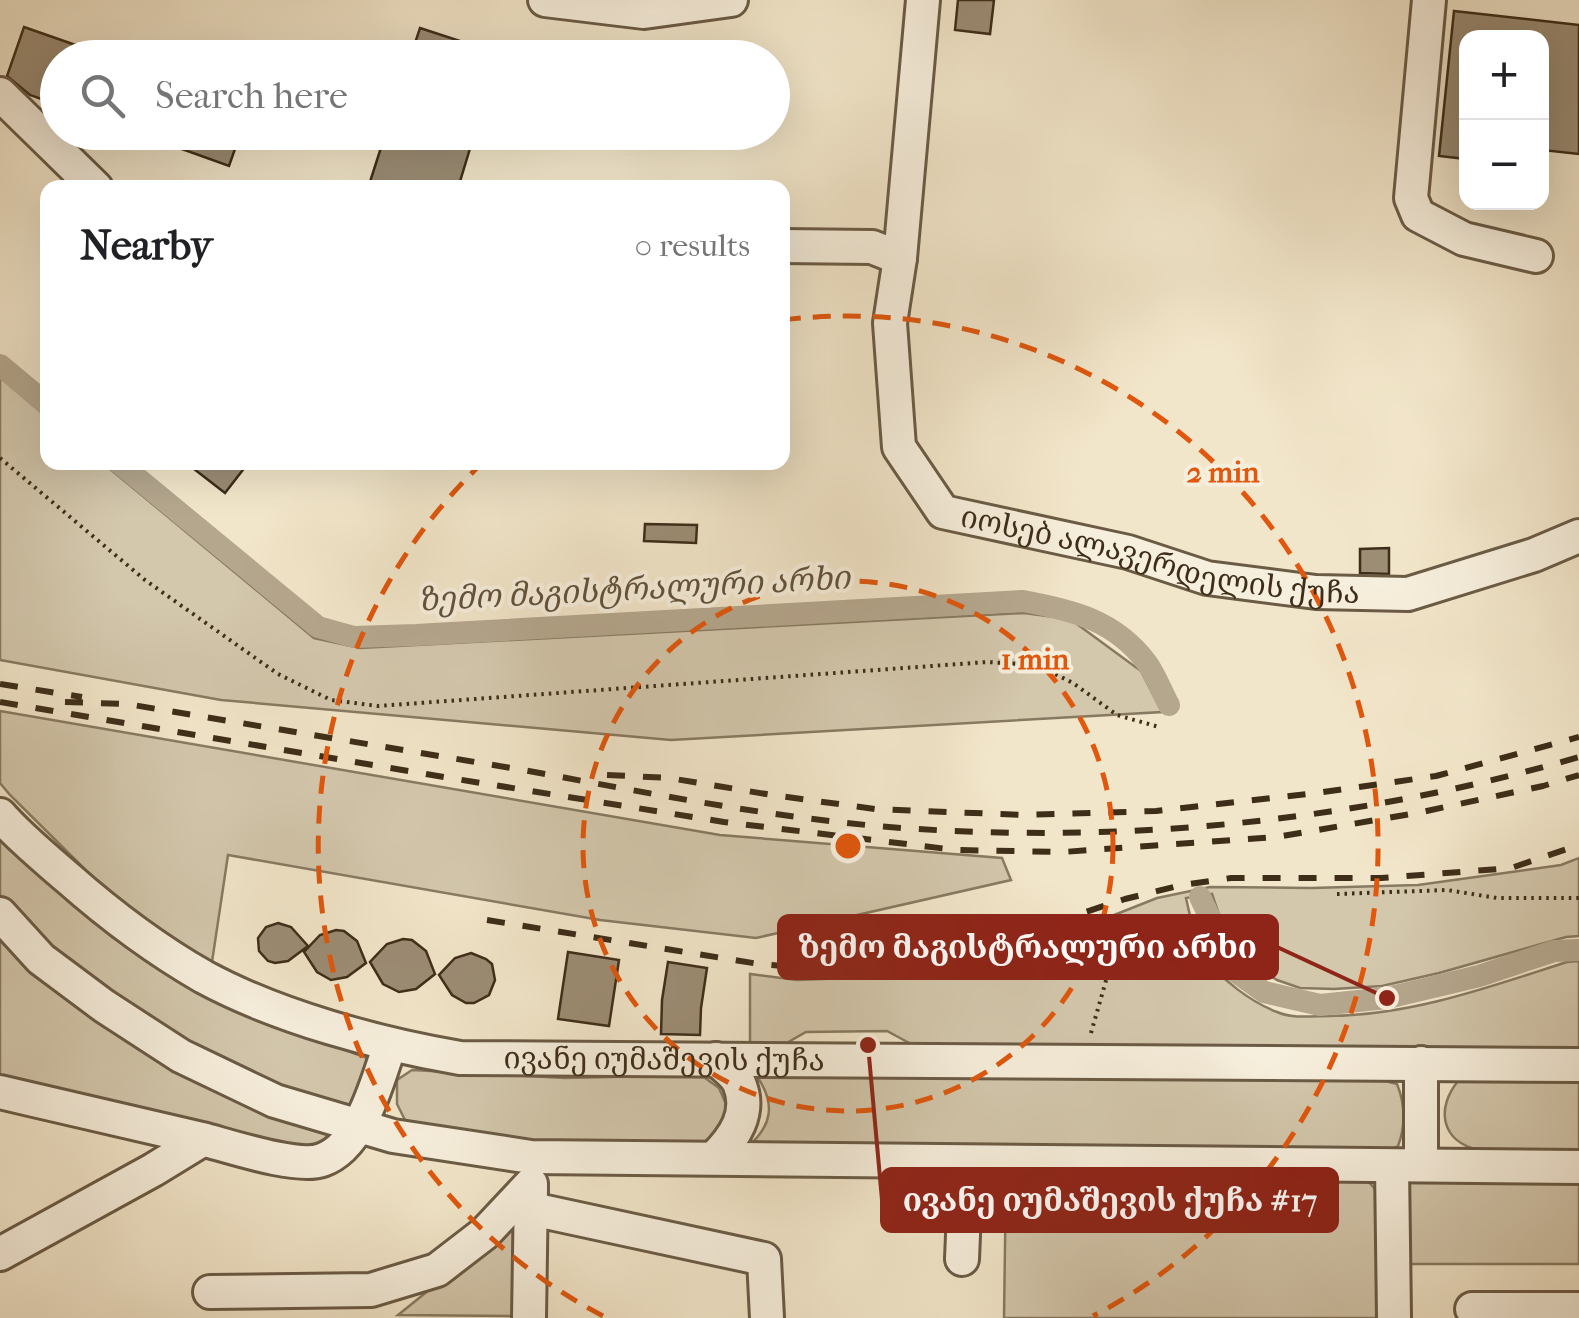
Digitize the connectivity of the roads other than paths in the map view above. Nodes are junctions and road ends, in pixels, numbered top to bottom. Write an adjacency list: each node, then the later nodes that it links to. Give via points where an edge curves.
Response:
1 (545, 0): 2 (street, via 644,12)
2 (731, 0)
3 (923, 0): 11 (street, იოსებ ალავერდელის ქუჩა)
4 (1429, 0): 10 (street, via 1411,198 1418,214 1464,239)
5 (0, 94): 6 (street)
6 (40, 133)
7 (57, 150): 8 (street)
8 (88, 180)
9 (790, 246): 11 (street, via 872,247)
10 (1536, 256)
11 (900, 258): 12 (street, იოსებ ალავერდელის ქუჩა, via 890,322 899,447 944,512 1128,552 1208,578 1316,592 1408,594)
12 (1579, 536)
13 (0, 815): 15 (street, ივანე იუმაშევის ქუჩა, via 129,928 206,977)
14 (0, 914): 20 (street, via 41,959 182,1056 276,1100)
15 (390, 1046): 16 (street, ივანე იუმაშევის ქუჩა, via 498,1060); 20 (street)
16 (716, 1058): 17 (street, ივანე იუმაშევის ქუჩა); 22 (street, via 739,1083 744,1113)
17 (1420, 1063): 18 (street, ივანე იუმაშევის ქუჩა); 24 (street)
18 (1579, 1065)
19 (0, 1092): 21 (street)
20 (360, 1127): 21 (street, via 338,1150 311,1162); 26 (street)
21 (202, 1140): 27 (street)
22 (714, 1158): 23 (street); 26 (street)
23 (966, 1163): 24 (street); 28 (street)
24 (1406, 1165): 25 (street); 35 (street)
25 (1579, 1167)
26 (532, 1183): 30 (street, via 486,1233); 33 (street); 34 (street, via 764,1259)
27 (0, 1254)
28 (962, 1259)
29 (210, 1292): 30 (street, via 371,1290)
30 (387, 1303)
31 (1472, 1308): 32 (street)
32 (1579, 1309)
33 (529, 1318)
34 (767, 1318)
35 (1394, 1318)

